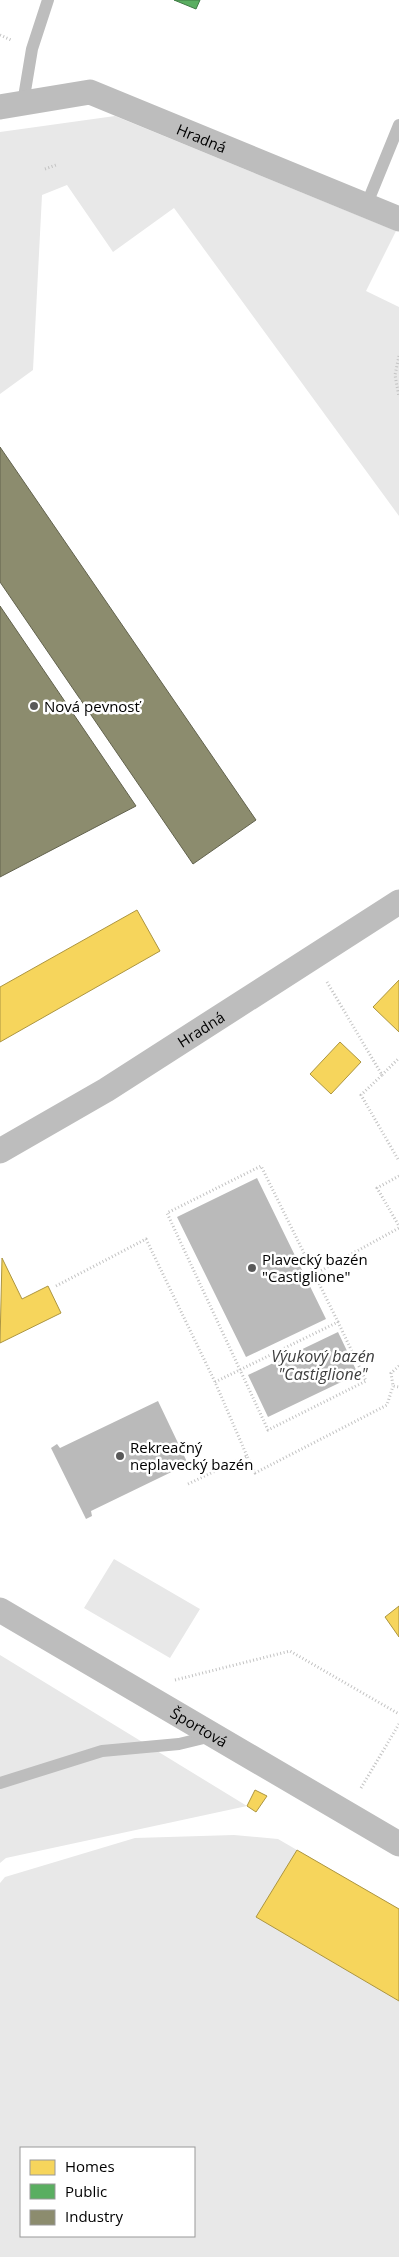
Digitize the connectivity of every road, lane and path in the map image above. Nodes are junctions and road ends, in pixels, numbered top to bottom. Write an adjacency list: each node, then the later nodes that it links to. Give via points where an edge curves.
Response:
1 (48, 0): 2 (lane)
2 (11, 105): 6 (street, Hradná, via 90,92)
3 (399, 125): 6 (lane)
4 (56, 165): 5 (path)
5 (45, 169)
6 (366, 206): 7 (street, Hradná)
7 (399, 219)
8 (399, 356): 9 (path, via 394,375)
9 (399, 397)
10 (399, 902): 14 (street, Hradná, via 106,1090)
11 (331, 989): 13 (path)
12 (399, 1058): 13 (path)
13 (382, 1075): 15 (path, via 361,1095)
14 (0, 1150)
15 (399, 1161)
16 (399, 1176): 17 (path, via 376,1188)
17 (399, 1227): 18 (path)
18 (315, 1274): 20 (path); 22 (path, via 261,1166 167,1213)
19 (56, 1286): 23 (path, via 146,1239)
20 (338, 1322): 22 (path); 22 (path, via 366,1381 268,1430)
21 (399, 1366): 24 (path, via 391,1372)
22 (239, 1370): 23 (path)
23 (215, 1382): 26 (path)
24 (393, 1386): 25 (path); 26 (path, via 388,1405 255,1473)
25 (399, 1387)
26 (247, 1456): 27 (path)
27 (188, 1484)
28 (0, 1610): 32 (street, Športová)
29 (169, 1681): 30 (path, via 290,1651)
30 (399, 1714)
31 (399, 1724): 34 (path)
32 (212, 1736): 33 (lane, via 179,1744 102,1751); 34 (street, Športová)
33 (0, 1783)
34 (346, 1813): 35 (street, Športová)
35 (399, 1844)

